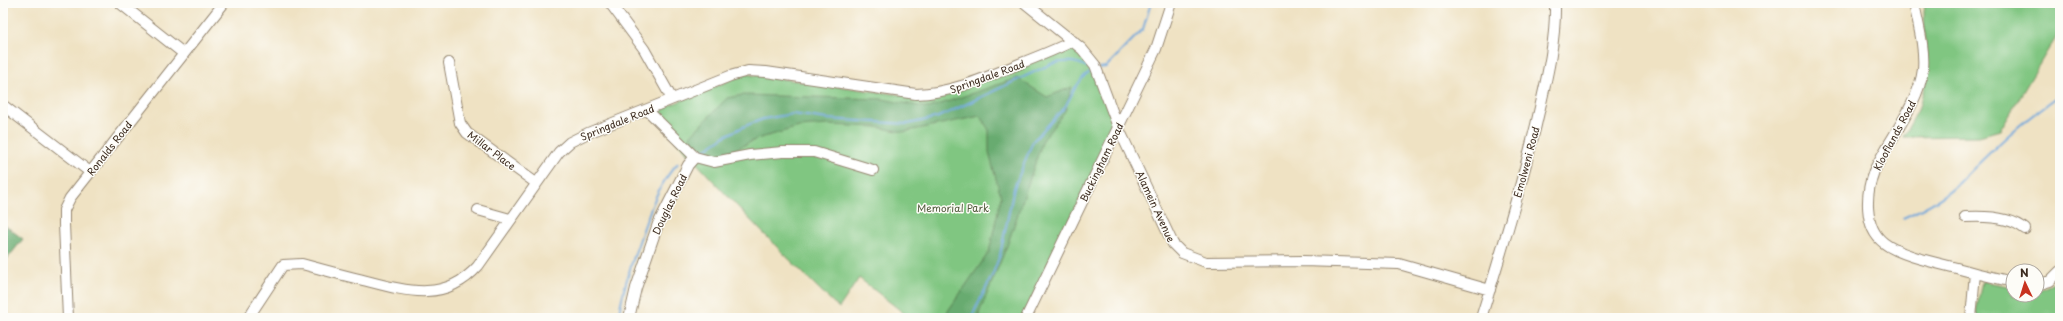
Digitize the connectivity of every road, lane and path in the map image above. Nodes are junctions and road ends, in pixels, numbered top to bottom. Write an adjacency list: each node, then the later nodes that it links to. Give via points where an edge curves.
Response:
1 (120, 3): 9 (street)
2 (224, 3): 9 (street, Ronalds Road)
3 (610, 3): 11 (street, via 644,49)
4 (1025, 3): 8 (street, Alamein Avenue)
5 (1171, 3): 14 (street, Buckingham Road, via 1156,49)
6 (1555, 3): 27 (street, Emolweni Road, via 1552,50 1528,159)
7 (1914, 3): 24 (street, Klooflands Road, via 1923,56 1920,82 1913,100 1874,171 1868,207 1873,228 1884,243 1908,254)
8 (1073, 41): 11 (street, Springdale Road, via 968,84 931,94 916,94 789,74 748,71); 14 (street, Alamein Avenue, via 1096,68)
9 (183, 53): 17 (street, Ronalds Road)
10 (449, 63): 18 (street, Millar Place, via 460,123 467,133)
11 (672, 99): 13 (street, Springdale Road)
12 (4, 106): 17 (street)
13 (647, 110): 15 (street); 18 (street, Springdale Road, via 570,142)
14 (1118, 127): 27 (street, Alamein Avenue, via 1173,244 1194,259 1223,263 1399,264); 31 (street, Buckingham Road)
15 (695, 157): 16 (street, via 714,162 750,155 814,152); 30 (street, Douglas Road, via 688,165 658,224 636,288)
16 (873, 170)
17 (90, 172): 28 (street, Ronalds Road, via 64,210)
18 (536, 182): 21 (street, Springdale Road)
19 (478, 210): 21 (street)
20 (1965, 217): 22 (street, via 1998,219 2018,224)
21 (510, 219): 29 (street, Springdale Road, via 473,272 450,287 430,292 410,292 302,264 283,265)
22 (2025, 229)
23 (2060, 271): 26 (street)
24 (1975, 272): 25 (street, Klooflands Road); 33 (street)
25 (2005, 280)
26 (2045, 283)
27 (1490, 290): 32 (street, Emolweni Road)
28 (68, 318)
29 (248, 318)
30 (629, 318)
31 (1026, 318)
32 (1481, 318)
33 (1971, 318)

